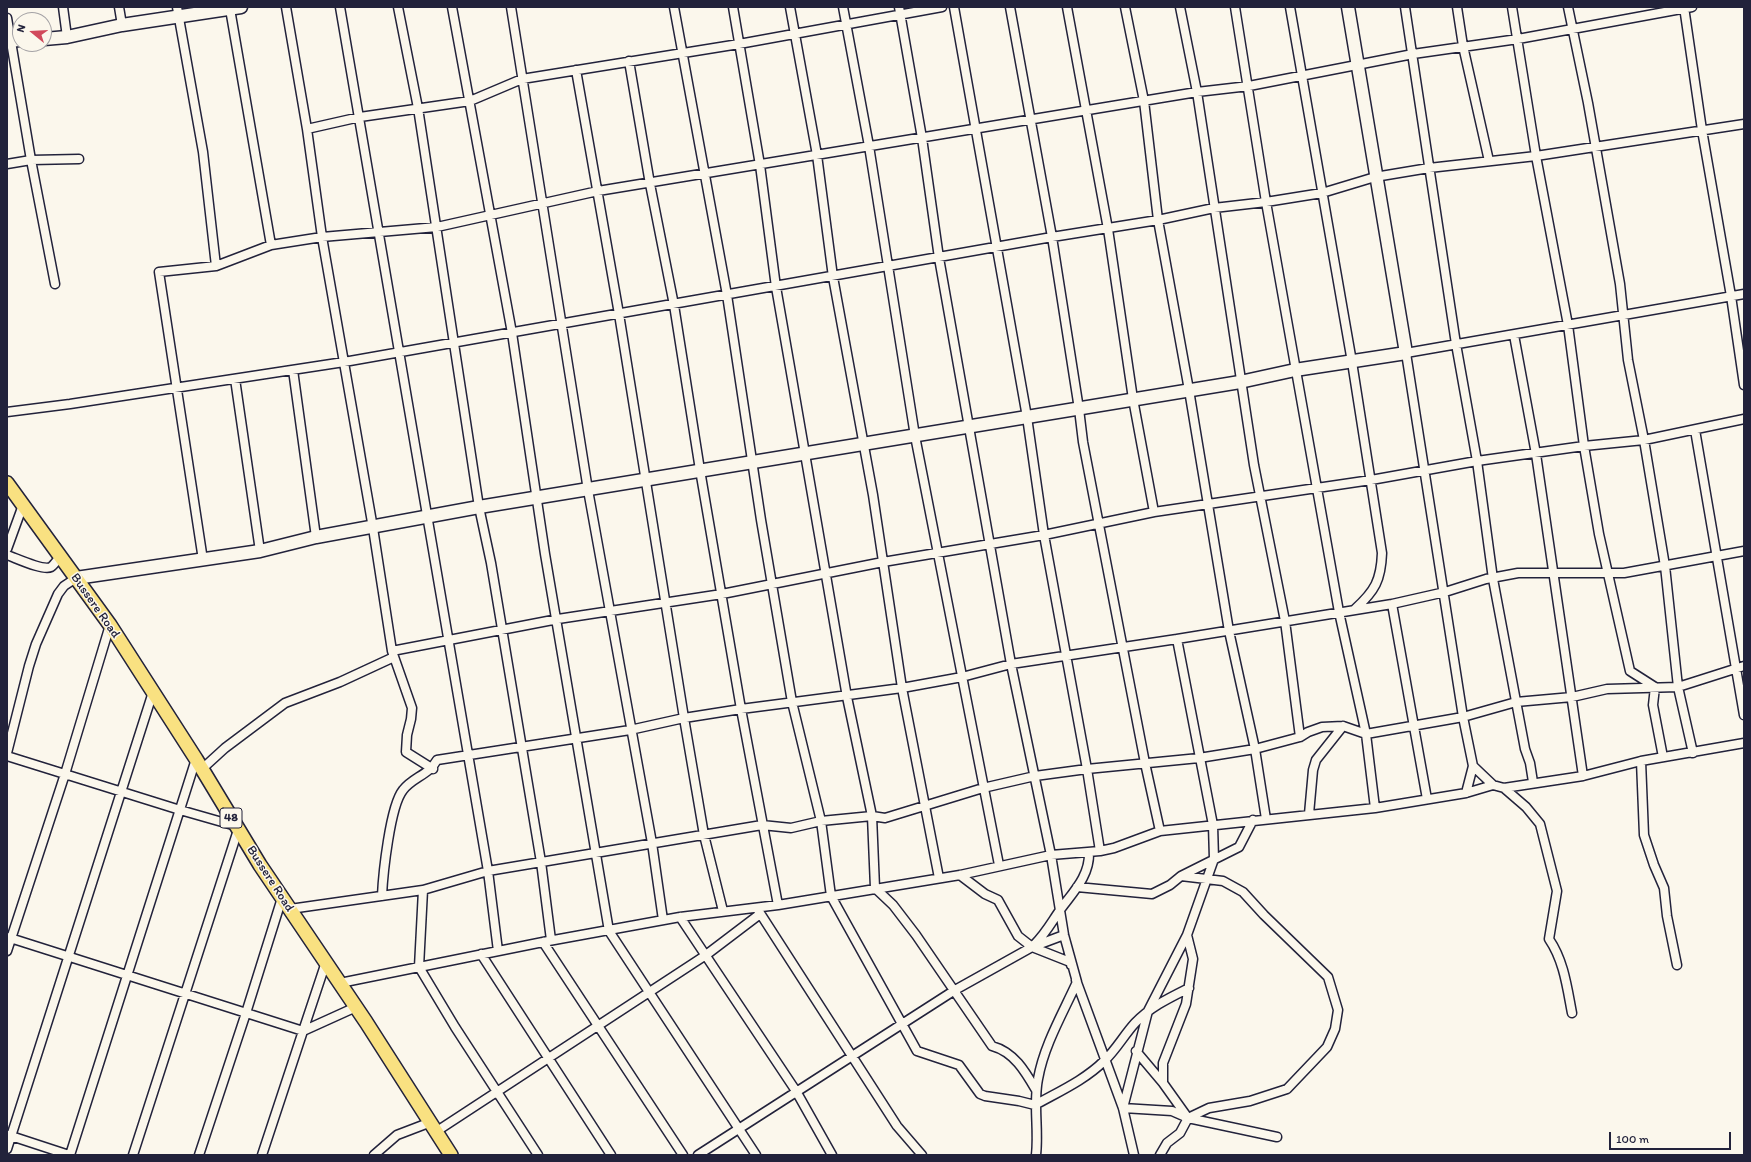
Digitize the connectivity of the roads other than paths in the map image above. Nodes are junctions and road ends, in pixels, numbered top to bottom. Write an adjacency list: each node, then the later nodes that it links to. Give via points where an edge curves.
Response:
1 (63, 7): 35 (street)
2 (119, 7): 31 (street)
3 (286, 7): 57 (street)
4 (340, 7): 54 (street)
5 (398, 7): 52 (street)
6 (452, 7): 50 (street)
7 (511, 7): 47 (street)
8 (674, 7): 41 (street)
9 (733, 7): 38 (street)
10 (790, 7): 33 (street)
11 (843, 7): 30 (street)
12 (942, 7): 27 (street)
13 (954, 7): 58 (street)
14 (1010, 7): 55 (street)
15 (1067, 7): 53 (street)
16 (1125, 7): 51 (street)
17 (1180, 7): 49 (street)
18 (1235, 7): 48 (street)
19 (1290, 7): 46 (street)
20 (1348, 7): 44 (street)
21 (1405, 7): 42 (street)
22 (1457, 7): 39 (street)
23 (1512, 7): 37 (street)
24 (1568, 7): 32 (street)
25 (236, 8): 28 (street); 86 (street)
26 (1687, 8): 32 (street); 59 (street)
27 (899, 11): 30 (street); 60 (street)
28 (178, 12): 31 (street); 89 (street, via 203,152)
29 (7, 18): 34 (street)
30 (845, 24): 33 (street); 61 (street)
31 (122, 25): 35 (street)
32 (1572, 29): 37 (street); 62 (street)
33 (794, 33): 38 (street); 63 (street)
34 (12, 36)
35 (68, 37): 36 (street)
36 (52, 38)
37 (1518, 39): 39 (street); 64 (street)
38 (738, 44): 41 (street); 69 (street)
39 (1463, 46): 42 (street); 67 (street)
40 (15, 52): 66 (street)
41 (682, 52): 43 (street); 71 (street)
42 (1413, 54): 44 (street); 70 (street)
43 (629, 61): 45 (street); 73 (street)
44 (1358, 65): 46 (street); 72 (street)
45 (576, 70): 47 (street); 74 (street)
46 (1303, 75): 48 (street); 75 (street)
47 (522, 79): 50 (street); 77 (street)
48 (1249, 86): 49 (street); 76 (street)
49 (1197, 92): 51 (street); 78 (street)
50 (470, 101): 52 (street); 79 (street)
51 (1144, 101): 53 (street); 80 (street)
52 (418, 108): 54 (street); 81 (street)
53 (1086, 110): 55 (street); 82 (street)
54 (360, 117): 57 (street); 83 (street)
55 (1031, 121): 58 (street); 85 (street)
56 (1744, 124): 59 (street)
57 (307, 129): 84 (street)
58 (976, 129): 60 (street); 87 (street)
59 (1702, 130): 62 (street); 96 (street)
60 (922, 138): 61 (street); 88 (street)
61 (869, 146): 63 (street); 90 (street)
62 (1595, 146): 64 (street); 99 (street, via 1620,284)
63 (817, 155): 69 (street); 91 (street)
64 (1536, 156): 67 (street); 101 (street)
65 (79, 159): 66 (street)
66 (31, 160): 68 (street); 92 (street)
67 (1489, 161): 70 (street)
68 (7, 164)
69 (760, 165): 71 (street); 93 (street)
70 (1429, 168): 72 (street); 105 (street)
71 (706, 174): 73 (street); 95 (street)
72 (1375, 177): 75 (street); 107 (street)
73 (650, 184): 74 (street); 97 (street)
74 (598, 191): 77 (street); 98 (street)
75 (1322, 193): 76 (street); 109 (street)
76 (1266, 202): 78 (street); 111 (street)
77 (542, 205): 79 (street); 100 (street)
78 (1214, 208): 80 (street); 113 (street)
79 (490, 215): 81 (street); 102 (street)
80 (1158, 220): 82 (street); 116 (street)
81 (437, 227): 83 (street); 104 (street)
82 (1108, 229): 85 (street); 117 (street)
83 (380, 233): 84 (street); 106 (street)
84 (322, 237): 86 (street); 108 (street)
85 (1052, 237): 87 (street); 118 (street)
86 (271, 245): 89 (street)
87 (996, 249): 88 (street); 120 (street)
88 (939, 258): 90 (street); 122 (street)
89 (216, 266): 115 (street, via 160,272)
90 (888, 267): 91 (street); 124 (street)
91 (834, 277): 93 (street); 126 (street)
92 (55, 284)
93 (776, 287): 95 (street); 128 (street)
94 (1744, 294): 96 (street)
95 (728, 295): 97 (street); 130 (street)
96 (1731, 296): 99 (street); 114 (street)
97 (674, 304): 98 (street); 132 (street)
98 (619, 314): 100 (street); 134 (street)
99 (1623, 316): 101 (street); 125 (street, via 1628,360)
100 (561, 324): 102 (street); 138 (street)
101 (1568, 325): 103 (street); 127 (street)
102 (512, 333): 104 (street); 140 (street)
103 (1514, 335): 105 (street); 129 (street)
104 (454, 343): 106 (street); 143 (street)
105 (1456, 344): 107 (street); 131 (street)
106 (400, 352): 108 (street); 145 (street)
107 (1406, 353): 109 (street); 133 (street)
108 (344, 362): 110 (street); 147 (street)
109 (1352, 362): 111 (street); 135 (street)
110 (293, 370): 112 (street); 149 (street)
111 (1295, 370): 113 (street); 137 (street)
112 (235, 379): 115 (street); 152 (street)
113 (1240, 382): 116 (street); 139 (street)
114 (1744, 385)
115 (176, 388): 119 (street); 158 (street)
116 (1189, 390): 117 (street); 141 (street)
117 (1133, 399): 118 (street); 144 (street)
118 (1079, 409): 120 (street); 146 (street)
119 (7, 412)
120 (1027, 417): 122 (street); 148 (street)
121 (1744, 419): 123 (street)
122 (968, 427): 124 (street); 150 (street)
123 (1695, 430): 125 (street); 156 (street)
124 (915, 436): 126 (street); 154 (street)
125 (1644, 440): 127 (street); 160 (street)
126 (863, 445): 128 (street); 159 (street)
127 (1584, 446): 129 (street); 163 (street)
128 (806, 454): 130 (street); 162 (street)
129 (1536, 454): 131 (street); 161 (street)
130 (752, 461): 132 (street); 166 (street)
131 (1477, 461): 133 (street); 165 (street)
132 (700, 470): 134 (street); 168 (street)
133 (1424, 470): 135 (street); 167 (street)
134 (645, 479): 138 (street); 169 (street)
135 (1371, 480): 137 (street); 171 (street, via 1382,568 1376,586)
136 (7, 483): 142 (main road, Bussere Road / 48)
137 (1316, 487): 139 (street); 173 (street)
138 (588, 490): 140 (street); 172 (street)
139 (1261, 496): 141 (street); 175 (street)
140 (537, 498): 143 (street); 174 (street)
141 (1208, 504): 144 (street); 178 (street)
142 (23, 505): 151 (street); 157 (main road, Bussere Road / 48)
143 (479, 507): 145 (street); 177 (street)
144 (1154, 512): 146 (street)
145 (426, 517): 147 (street); 180 (street)
146 (1099, 523): 148 (street); 181 (street)
147 (373, 528): 149 (street); 182 (street)
148 (1044, 535): 150 (street); 183 (street)
149 (316, 538): 152 (street)
150 (989, 544): 154 (street); 184 (street)
151 (7, 549)
152 (260, 551): 158 (street)
153 (1744, 551): 156 (street)
154 (938, 553): 159 (street); 186 (street)
155 (7, 555): 157 (street, via 47,568)
156 (1717, 555): 160 (street); 185 (street)
157 (60, 558): 164 (main road, Bussere Road / 48)
158 (203, 560): 164 (street)
159 (883, 562): 162 (street); 189 (street)
160 (1665, 566): 163 (street, via 1624,573); 188 (street)
161 (1553, 571): 163 (street); 165 (street, via 1518,573); 192 (street)
162 (826, 573): 166 (street); 191 (street)
163 (1607, 573): 187 (street, via 1630,671)
164 (76, 578): 176 (main road, Bussere Road / 48); 209 (street, via 58,594 36,644)
165 (1494, 579): 167 (street); 194 (street)
166 (772, 584): 168 (street); 193 (street)
167 (1444, 592): 170 (street); 197 (street)
168 (722, 594): 169 (street); 195 (street)
169 (666, 602): 172 (street); 198 (street)
170 (1392, 604): 171 (street); 199 (street)
171 (1354, 610): 173 (street)
172 (610, 612): 174 (street); 201 (street)
173 (1339, 612): 175 (street); 202 (street)
174 (558, 619): 177 (street); 204 (street)
175 (1285, 621): 178 (street); 203 (street)
176 (110, 625): 190 (main road, Bussere Road / 48); 219 (street)
177 (501, 630): 180 (street); 206 (street)
178 (1229, 631): 179 (street); 207 (street)
179 (1177, 639): 181 (street); 212 (street)
180 (448, 640): 182 (street); 210 (street)
181 (1122, 646): 183 (street); 214 (street)
182 (393, 654): 215 (street, via 340,682 285,703); 217 (street, via 412,708 406,735 406,752)
183 (1065, 654): 184 (street); 218 (street)
184 (1011, 664): 186 (street); 220 (street)
185 (1740, 667): 188 (street); 196 (street)
186 (962, 677): 189 (street); 224 (street)
187 (1655, 687): 188 (street); 192 (street, via 1607,689); 211 (street, via 1653,705)
188 (1678, 687): 208 (street)
189 (902, 688): 191 (street); 229 (street)
190 (153, 692): 215 (main road, Bussere Road / 48); 226 (street)
191 (847, 696): 193 (street); 233 (street)
192 (1572, 697): 194 (street); 221 (street)
193 (792, 702): 195 (street); 236 (street)
194 (1516, 702): 197 (street); 222 (street)
195 (741, 709): 198 (street); 237 (street)
196 (1744, 715)
197 (1463, 717): 199 (street); 216 (street)
198 (684, 718): 201 (street); 241 (street)
199 (1412, 725): 202 (street); 228 (street)
200 (1343, 726): 202 (street); 203 (street, via 1322,727); 232 (street, via 1316,760)
201 (630, 730): 204 (street); 242 (street)
202 (1366, 734): 230 (street)
203 (1300, 736): 207 (street)
204 (578, 738): 206 (street); 244 (street)
205 (1744, 743): 208 (street)
206 (522, 747): 210 (street); 248 (street)
207 (1255, 750): 212 (street); 234 (street)
208 (1693, 753): 211 (street)
209 (7, 755): 219 (street)
210 (467, 756): 217 (street, via 437,760); 250 (street)
211 (1663, 757): 213 (street)
212 (1199, 758): 214 (street); 238 (street)
213 (1642, 761): 221 (street); 281 (street, via 1644,835 1664,888)
214 (1145, 763): 218 (street); 240 (street)
215 (199, 764): 231 (street); 239 (main road, Bussere Road / 48)
216 (1473, 766): 223 (street); 227 (street)
217 (432, 769): 258 (street, via 411,781 399,798 384,865)
218 (1087, 769): 220 (street); 243 (street)
219 (65, 774): 226 (street); 271 (street)
220 (1035, 776): 224 (street); 246 (street)
221 (1583, 776): 222 (street)
222 (1533, 782): 225 (street)
223 (1493, 785): 225 (street); 227 (street)
224 (983, 788): 229 (street); 249 (street)
225 (1504, 788): 292 (street, via 1526,807 1540,824 1557,891 1549,939 1562,965)
226 (120, 790): 231 (street); 278 (street)
227 (1466, 793): 228 (street)
228 (1427, 799): 230 (street)
229 (926, 806): 233 (street, via 885,818); 253 (street)
230 (1375, 808): 232 (street)
231 (180, 810): 239 (street); 283 (street)
232 (1309, 814): 234 (street)
233 (872, 816): 236 (street); 256 (street)
234 (1266, 819): 235 (street)
235 (1253, 820): 238 (street); 247 (street, via 1239,847)
236 (821, 821): 237 (street, via 791,828); 259 (street)
237 (762, 825): 241 (street); 261 (street)
238 (1213, 826): 240 (street); 247 (street)
239 (237, 828): 260 (main road, Bussere Road / 48); 288 (street)
240 (1160, 832): 243 (street)
241 (704, 835): 242 (street); 264 (street)
242 (652, 843): 244 (street); 267 (street)
243 (1100, 851): 245 (street)
244 (596, 852): 248 (street); 268 (street)
245 (1089, 852): 246 (street); 255 (street, via 1089,859)
246 (1051, 855): 249 (street); 263 (street)
247 (1214, 859): 252 (street); 254 (street)
248 (541, 862): 250 (street); 272 (street)
249 (999, 865): 251 (street)
250 (488, 871): 257 (street); 275 (street)
251 (960, 875): 253 (street); 273 (street, via 998,900 1018,936)
252 (1181, 876): 254 (street); 255 (street, via 1152,894)
253 (939, 878): 256 (street)
254 (1208, 880): 270 (street); 306 (street, via 1223,881 1243,892 1328,977 1338,1010 1335,1028 1327,1047 1287,1090 1209,1108)
255 (1078, 887): 263 (street)
256 (876, 888): 259 (street); 286 (street, via 893,905)
257 (423, 890): 258 (street); 282 (street)
258 (382, 896): 262 (street)
259 (831, 896): 261 (street); 294 (street)
260 (282, 898): 262 (main road, Bussere Road / 48); 291 (street)
261 (778, 906): 265 (street)
262 (290, 909): 279 (main road, Bussere Road / 48)
263 (1060, 910): 269 (street); 273 (street, via 1047,931)
264 (723, 911): 265 (street); 266 (street)
265 (758, 911): 277 (street); 297 (street)
266 (680, 917): 267 (street); 277 (street)
267 (663, 920): 268 (street)
268 (610, 931): 272 (street); 287 (street)
269 (1064, 935): 273 (street); 280 (street)
270 (1187, 935): 285 (street, via 1193,959); 290 (street)
271 (9, 938): 274 (street); 278 (street)
272 (547, 941): 275 (street); 293 (street)
273 (1032, 947): 280 (street); 286 (street)
274 (7, 951)
275 (498, 951): 276 (street)
276 (480, 954): 282 (street); 298 (street)
277 (706, 955): 287 (street); 302 (street)
278 (70, 957): 283 (street); 309 (street)
279 (326, 962): 284 (main road, Bussere Road / 48); 295 (street)
280 (1070, 962): 299 (street); 301 (street, via 1077,982 1047,1047)
281 (1677, 965)
282 (419, 967): 284 (street); 303 (street)
283 (128, 976): 288 (street); 312 (street)
284 (340, 982): 289 (main road, Bussere Road / 48)
285 (1188, 988): 290 (street, via 1166,998); 300 (street, via 1186,1004 1163,1063)
286 (955, 990): 294 (street); 301 (street, via 992,1046 1004,1049 1011,1055 1025,1070)
287 (650, 992): 293 (street); 308 (street)
288 (185, 994): 291 (street); 313 (street)
289 (356, 1007): 295 (street); 307 (main road, Bussere Road / 48)
290 (1148, 1011): 296 (street); 299 (street, via 1135,1022)
291 (246, 1013): 295 (street); 314 (street)
292 (1572, 1013)
293 (598, 1025): 298 (street); 320 (street)
294 (903, 1025): 297 (street); 304 (street, via 917,1050 959,1065 980,1094)
295 (303, 1032): 315 (street)
296 (1136, 1052): 300 (street); 305 (street)
297 (854, 1056): 302 (street); 324 (street, via 897,1126)
298 (548, 1058): 303 (street); 319 (street)
299 (1105, 1061): 304 (street); 305 (street)
300 (1163, 1083): 306 (street)
301 (1036, 1090): 304 (street)
302 (796, 1091): 308 (street); 323 (street)
303 (496, 1092): 307 (street); 318 (street)
304 (1035, 1106): 325 (street, via 1038,1139)
305 (1123, 1108): 306 (street, via 1172,1111); 326 (street)
306 (1188, 1118): 310 (street); 327 (street, via 1180,1133 1167,1143)
307 (434, 1127): 316 (street, via 397,1135); 317 (main road, Bussere Road / 48)
308 (739, 1128): 321 (street); 322 (street)
309 (9, 1135): 311 (street); 312 (street)
310 (1277, 1137)
311 (7, 1149)
312 (69, 1155)
313 (133, 1155)
314 (199, 1155)
315 (262, 1155)
316 (374, 1155)
317 (451, 1155)
318 (538, 1155)
319 (611, 1155)
320 (683, 1155)
321 (698, 1155)
322 (756, 1155)
323 (832, 1155)
324 (922, 1155)
325 (1036, 1155)
326 (1134, 1155)
327 (1160, 1155)

